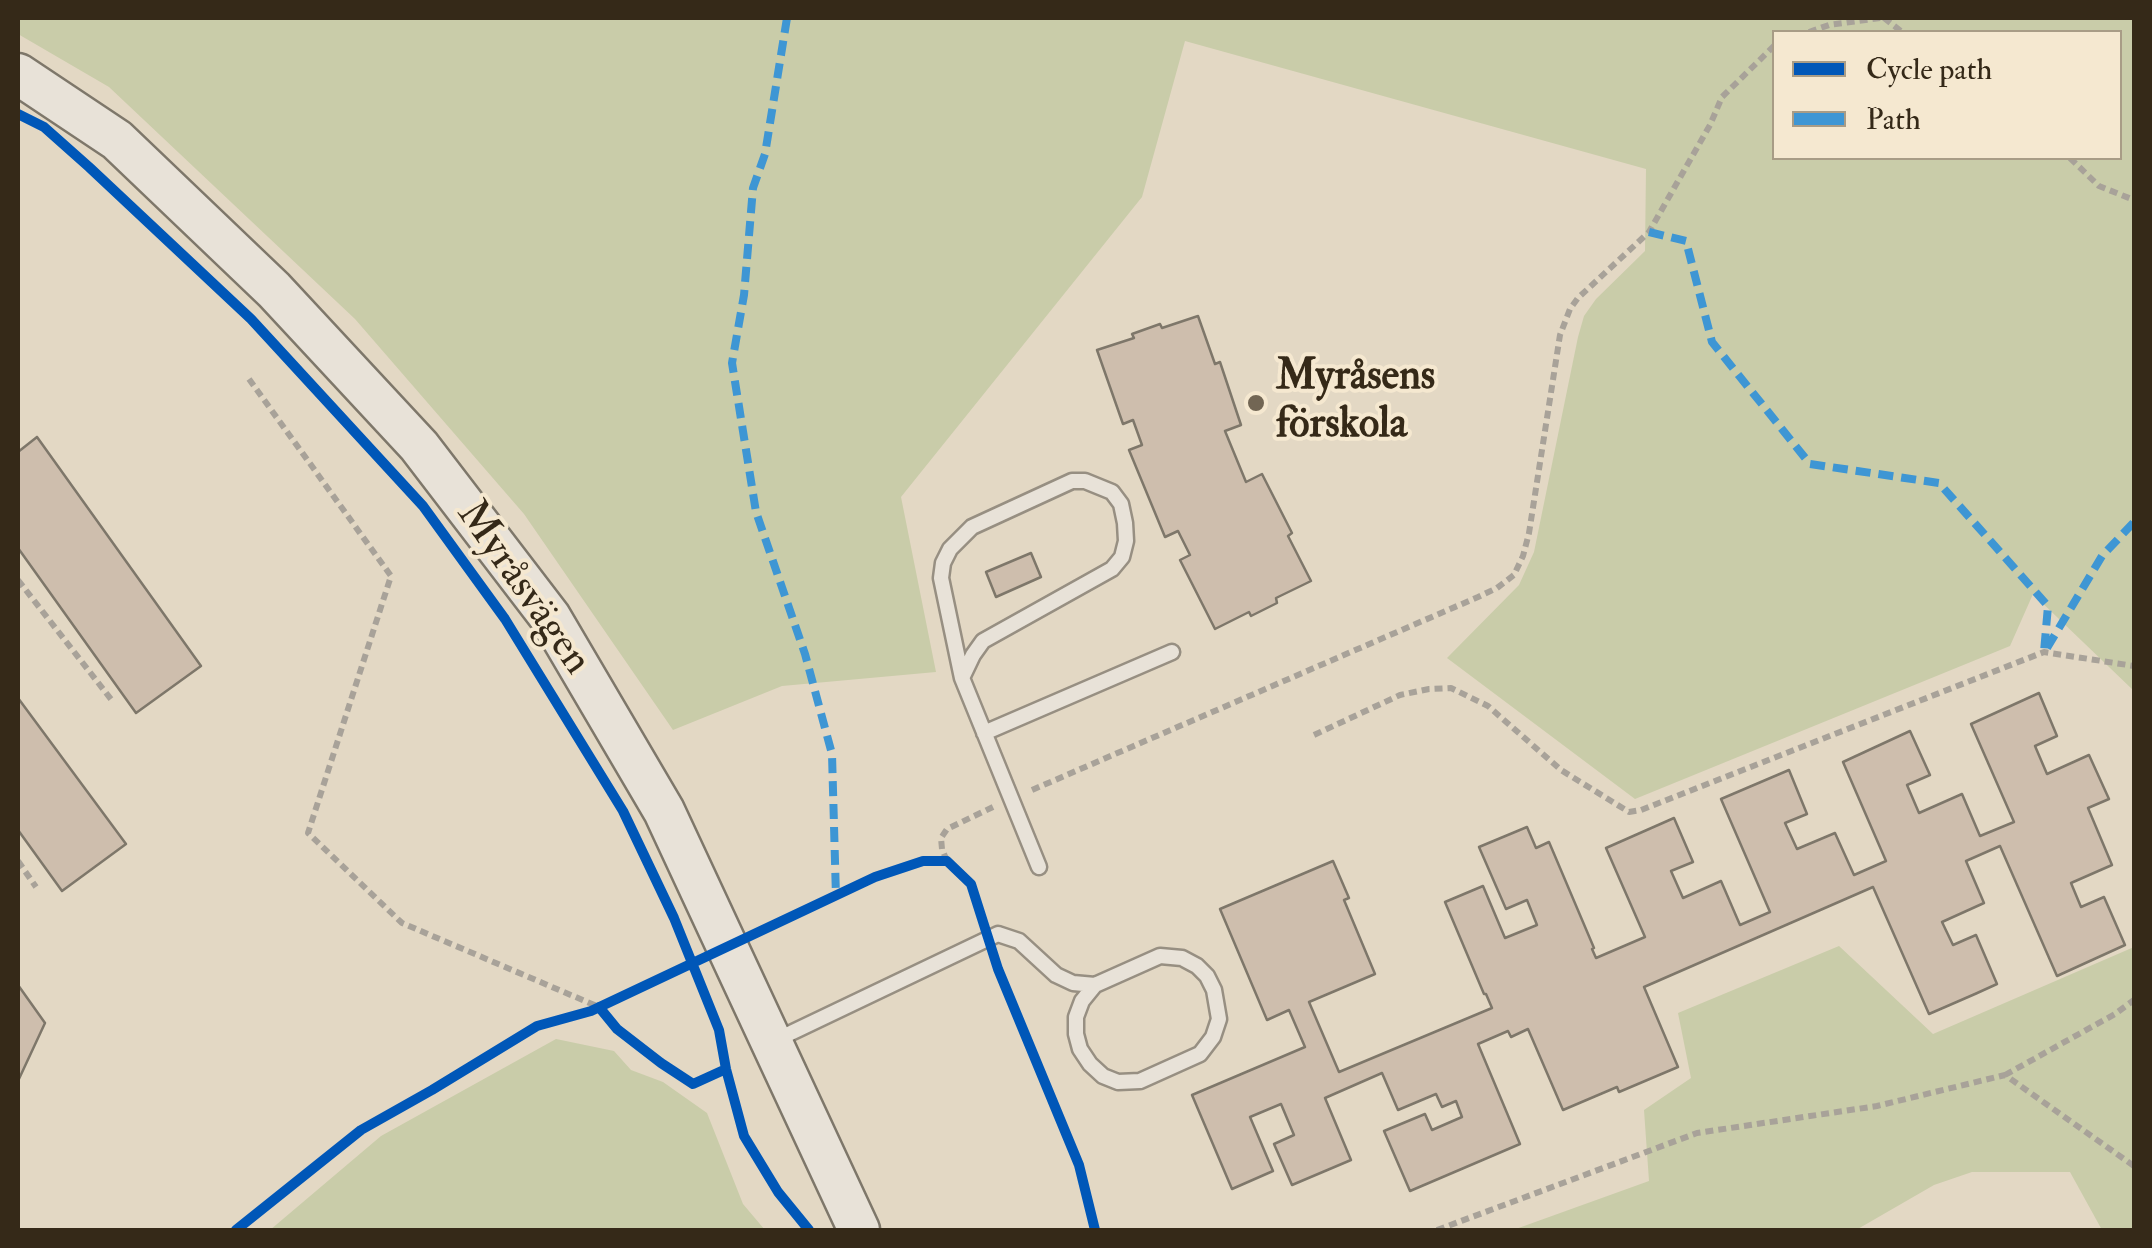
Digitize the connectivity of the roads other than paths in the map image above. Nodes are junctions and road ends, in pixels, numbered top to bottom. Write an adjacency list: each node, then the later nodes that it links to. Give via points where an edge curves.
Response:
1 (18, 74): 7 (street, Myråsvägen, via 117,140 274,290 420,446 550,617 636,762)
2 (1172, 652): 4 (lane)
3 (962, 678): 3 (lane, via 941,578 950,549 972,527 1072,480 1112,492 1126,523 1122,557 1112,569 984,641); 4 (lane)
4 (984, 733): 5 (lane)
5 (1039, 867)
6 (1095, 985): 6 (lane, via 1076,1016 1076,1034 1103,1076 1140,1081 1200,1054 1213,1037 1219,1019 1214,990 1182,958 1160,956); 7 (lane, via 1056,975 1019,940 998,934)
7 (770, 1042): 8 (street, Myråsvägen)
8 (859, 1230)

